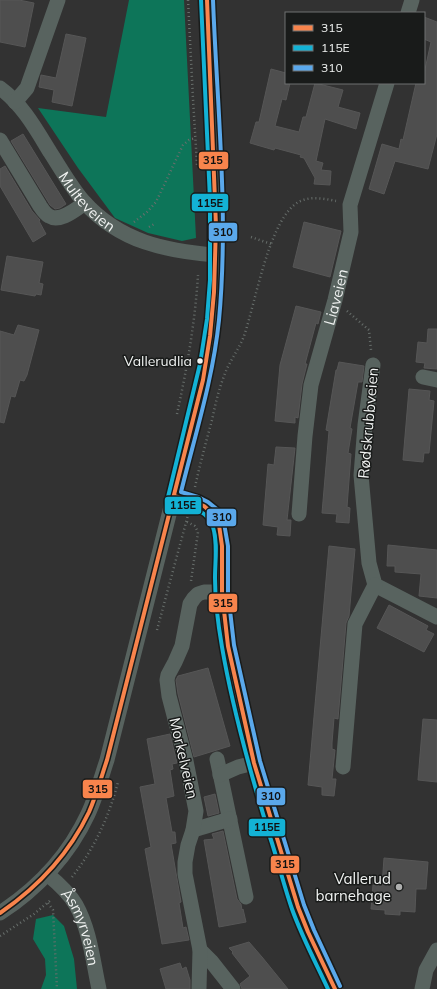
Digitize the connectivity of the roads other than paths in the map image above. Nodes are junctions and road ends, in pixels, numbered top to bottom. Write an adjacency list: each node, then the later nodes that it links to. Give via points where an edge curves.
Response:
1 (207, 0): 10 (street, via 214,136)
2 (412, 0): 4 (street)
3 (54, 1): 7 (street, via 27,88)
4 (408, 12)
5 (387, 84): 13 (street, Liaveien, via 350,205 351,232 311,385)
6 (0, 88): 7 (street, Multeveien)
7 (15, 102): 9 (street, Multeveien, via 32,123 65,177)
8 (1, 144): 9 (street, via 40,206 50,217 66,215)
9 (85, 203): 10 (street, Multeveien, via 101,219 131,237 173,250)
10 (216, 255): 12 (street, via 213,321 207,363)
11 (373, 365): 14 (street, Rødskrubbveien, via 361,475 369,563)
12 (174, 496): 15 (street, via 209,509 217,522 221,536); 23 (street, via 107,760 94,801 81,828)
13 (299, 514)
14 (375, 585): 16 (street); 19 (street, via 355,624)
15 (222, 592): 18 (street, via 228,646); 22 (street, Morkelveien, via 198,594 190,604 182,646 168,675 167,686 196,811)
16 (437, 617)
17 (217, 759): 20 (street)
18 (254, 763): 20 (street, Morkelveien); 31 (street, via 298,907 317,954)
19 (343, 767)
20 (220, 775): 21 (street)
21 (230, 819): 22 (street); 24 (street)
22 (193, 830): 26 (street, Morkelveien, via 188,845 185,874)
23 (47, 874): 25 (street, via 21,899); 28 (street, Åsmyrveien, via 63,888 76,905 88,938)
24 (246, 897)
25 (0, 914)
26 (200, 950): 29 (street, Morkelveien); 30 (street)
27 (437, 950): 32 (street, via 426,970)
28 (98, 989)
29 (199, 989)
30 (233, 989)
31 (335, 989)
32 (422, 989)

